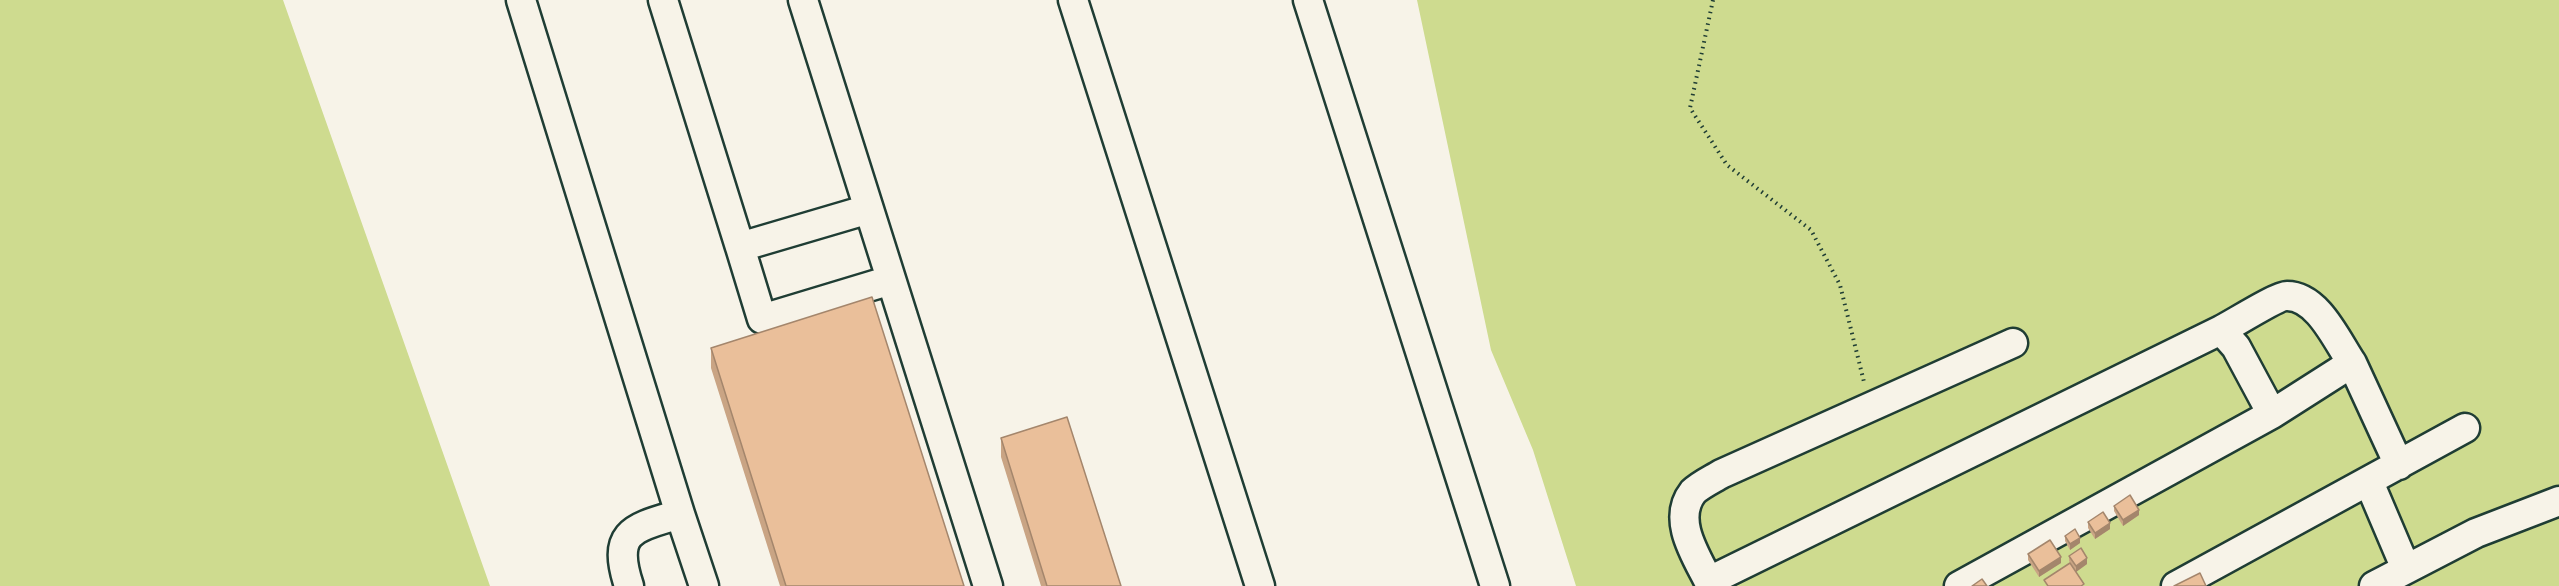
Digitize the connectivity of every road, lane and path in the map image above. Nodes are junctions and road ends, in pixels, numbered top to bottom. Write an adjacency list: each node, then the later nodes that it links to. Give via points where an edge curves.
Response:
1 (521, 0): 19 (street)
2 (663, 0): 8 (street)
3 (803, 0): 7 (street)
4 (1073, 0): 25 (street)
5 (1308, 0): 26 (street)
6 (1713, 0): 13 (path, via 1690,108 1727,165 1811,230 1840,285)
7 (869, 209): 8 (street); 9 (street)
8 (740, 248): 9 (street, via 762,319)
9 (891, 280): 24 (street)
10 (2221, 330): 12 (street, via 2285,296 2302,299 2317,310); 14 (street, via 2236,347); 21 (street)
11 (2013, 343): 13 (street)
12 (2352, 363): 14 (street); 16 (street)
13 (1871, 408): 21 (street, via 1721,474 1694,492 1685,516 1688,539)
14 (2272, 414): 27 (street)
15 (2464, 428): 16 (street)
16 (2399, 465): 17 (street)
17 (2369, 482): 20 (street); 28 (street)
18 (2559, 501): 20 (street, via 2476,533)
19 (680, 514): 22 (street, via 646,525 625,540 621,563); 23 (street)
20 (2406, 569): 29 (street)
21 (1710, 583)
22 (629, 586)
23 (704, 586)
24 (988, 586)
25 (1260, 586)
26 (1495, 586)
27 (1959, 586)
28 (2176, 586)
29 (2374, 586)

